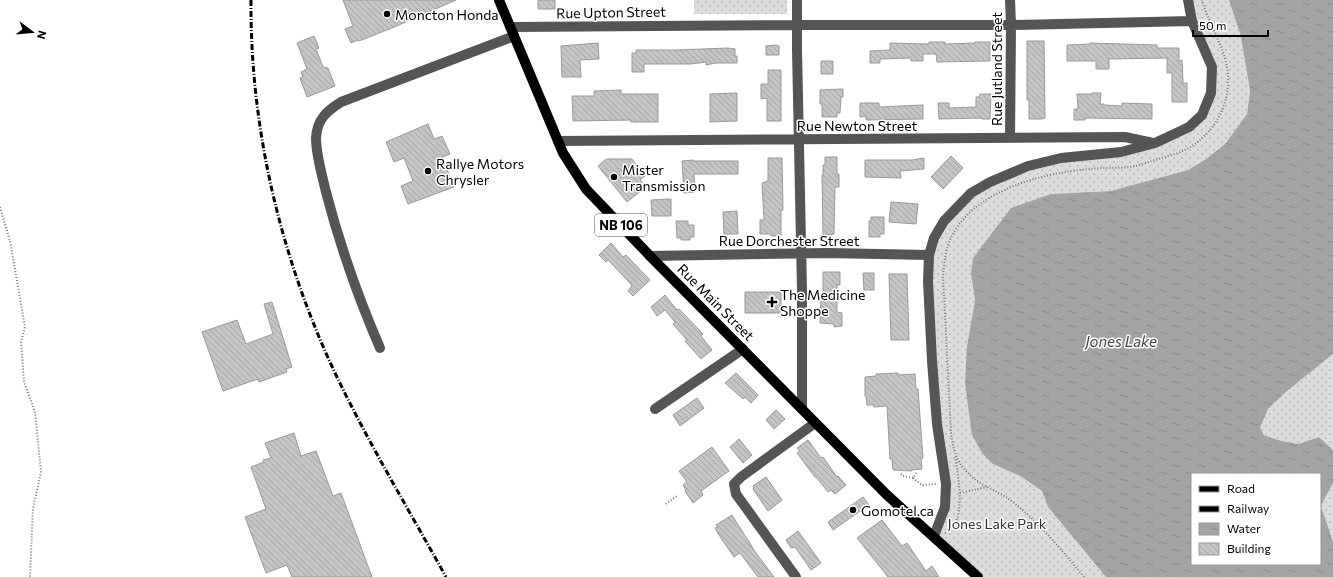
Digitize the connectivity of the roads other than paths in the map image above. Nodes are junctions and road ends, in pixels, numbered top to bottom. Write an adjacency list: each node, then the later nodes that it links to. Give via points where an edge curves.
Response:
1 (499, 0): 8 (main road, Rue Main Street / NB 106)
2 (797, 0): 6 (street)
3 (1010, 0): 7 (street, Rue Jutland Street)
4 (1188, 0): 5 (street)
5 (1192, 21): 7 (street, Rue Upton Street); 12 (street, via 1212,66 1211,93 1202,115 1188,127)
6 (797, 24): 7 (street, Rue Upton Street); 8 (street, Rue Upton Street); 10 (street)
7 (1011, 25): 9 (street, Rue Jutland Street)
8 (512, 32): 11 (main road, Rue Main Street / NB 106); 16 (street, via 341,102 325,113 320,122 316,136 317,149 336,231)
9 (1010, 138): 10 (street, Rue Newton Street); 12 (street, Rue Newton Street, via 1125,137)
10 (799, 139): 11 (street, Rue Newton Street); 13 (street)
11 (558, 141): 14 (main road, Rue Main Street / NB 106, via 562,152 586,189)
12 (1155, 144): 15 (street, via 1121,152 1061,158 1028,166 990,182 971,193 944,221 934,238)
13 (801, 254): 14 (street, Rue Dorchester Street); 15 (street, Rue Dorchester Street); 19 (street)
14 (650, 256): 17 (main road, Rue Main Street / NB 106)
15 (929, 256): 21 (street, via 928,281 937,424 946,484 945,507)
16 (380, 348)
17 (743, 349): 18 (street); 19 (main road, Rue Main Street / NB 106)
18 (655, 409)
19 (802, 409): 20 (main road, Rue Main Street / NB 106)
20 (815, 423): 21 (main road, Rue Main Street / NB 106, via 887,495); 22 (street, via 734,484 736,494)
21 (934, 536): 23 (main road, Rue Main Street / NB 106)
22 (796, 577)
23 (978, 577)

